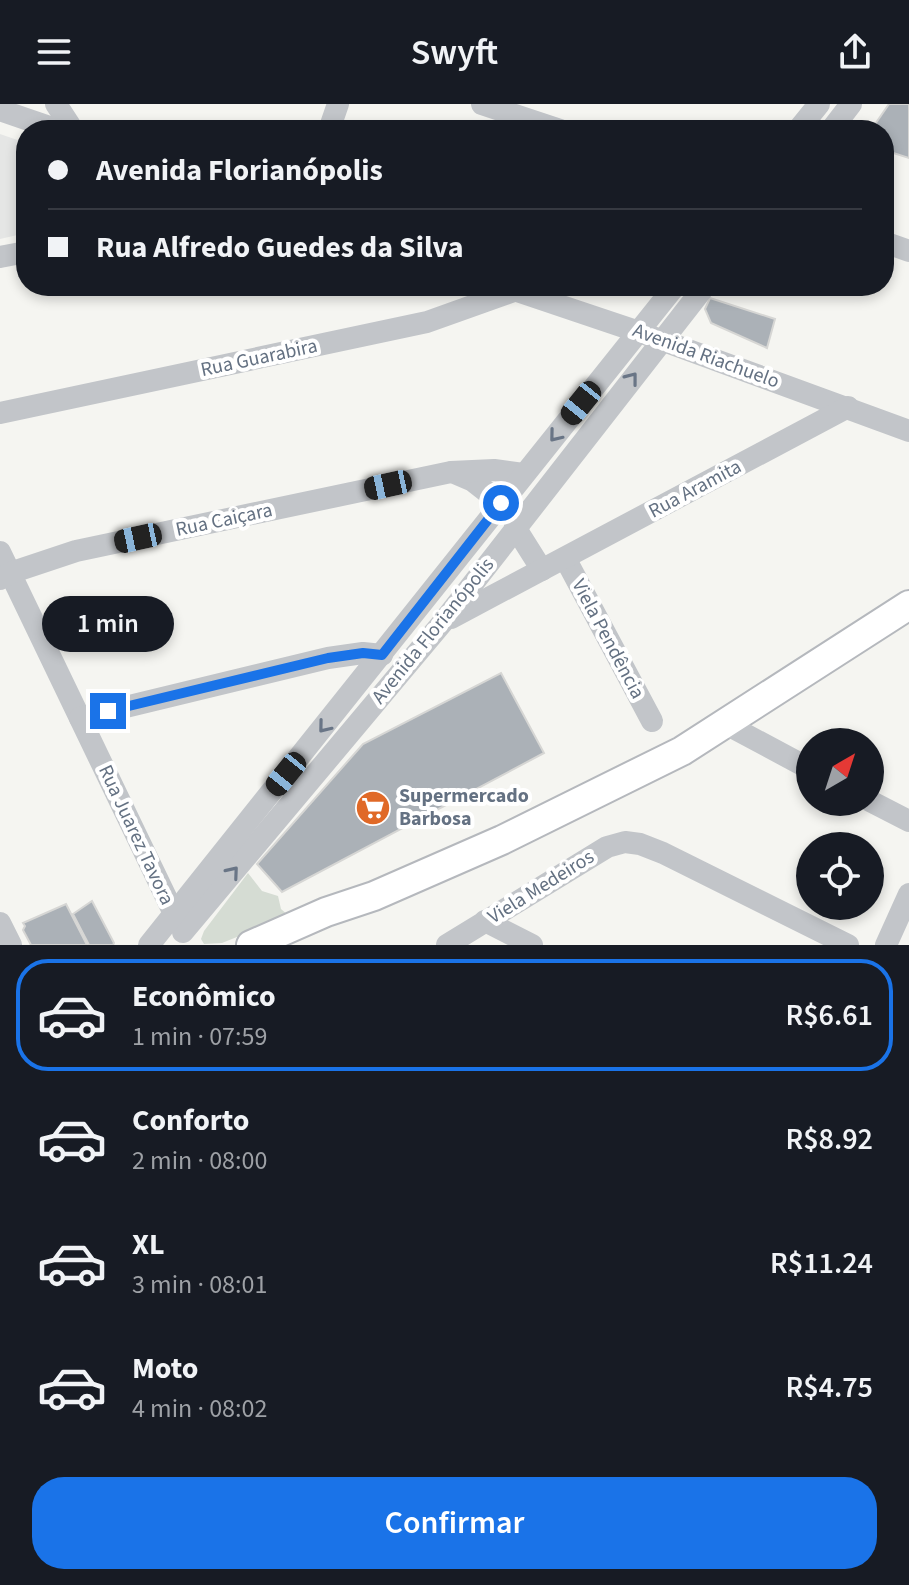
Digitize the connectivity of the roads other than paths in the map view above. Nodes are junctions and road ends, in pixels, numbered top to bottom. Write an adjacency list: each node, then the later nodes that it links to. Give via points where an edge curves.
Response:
1 (482, 104): 6 (street)
2 (819, 104): 7 (street)
3 (851, 104): 8 (street)
4 (0, 110): 5 (street)
5 (29, 120)
6 (530, 120)
7 (806, 120)
8 (839, 120)
9 (489, 296): 16 (street, Rua Guarabira, via 427,322)
10 (532, 296): 13 (street, Avenida Riachuelo)
11 (667, 296): 13 (street, Avenida Florianópolis)
12 (697, 296): 14 (street, Avenida Florianópolis)
13 (639, 332): 14 (street, Avenida Riachuelo); 19 (street, Avenida Florianópolis, one-way to 19)
14 (661, 340): 15 (street, Avenida Riachuelo); 21 (street, Avenida Florianópolis, one-way to 14)
15 (848, 407): 17 (street, Avenida Riachuelo); 23 (street, Rua Aramita)
16 (0, 413)
17 (909, 431)
18 (451, 472): 19 (street, Rua Caiçara); 20 (street); 25 (street, Rua Caiçara, via 76,551)
19 (523, 474): 20 (street, Avenida Florianópolis)
20 (501, 503): 28 (street, Avenida Florianópolis)
21 (515, 527): 24 (street); 27 (street, Avenida Florianópolis)
22 (0, 552): 25 (street, Rua Juarez Tavora)
23 (565, 558): 24 (street, Rua Aramita); 32 (street, Viela Pendência)
24 (542, 570): 27 (street, Rua Aramita)
25 (5, 576): 31 (street, Rua Juarez Tavora)
26 (909, 605): 33 (main road)
27 (443, 622): 40 (street, Avenida Florianópolis, one-way to 27)
28 (382, 655): 29 (street, via 348,655); 30 (street, Avenida Florianópolis)
29 (301, 665): 30 (street, via 335,668); 31 (street)
30 (356, 688): 40 (street, Avenida Florianópolis, one-way to 40)
31 (80, 718): 40 (street, Rua Juarez Tavora)
32 (652, 721)
33 (726, 724): 34 (street); 43 (main road, via 502,840)
34 (796, 762)
35 (884, 808): 36 (street)
36 (909, 821)
37 (909, 894): 47 (street)
38 (485, 921): 44 (street, Viela Medeiros); 45 (street); 46 (street, Viela Medeiros, via 589,856 625,842 640,844)
39 (0, 923): 41 (street)
40 (182, 930): 42 (street, Avenida Florianópolis)
41 (11, 945)
42 (149, 945)
43 (251, 945)
44 (447, 945)
45 (532, 945)
46 (848, 945)
47 (886, 945)

